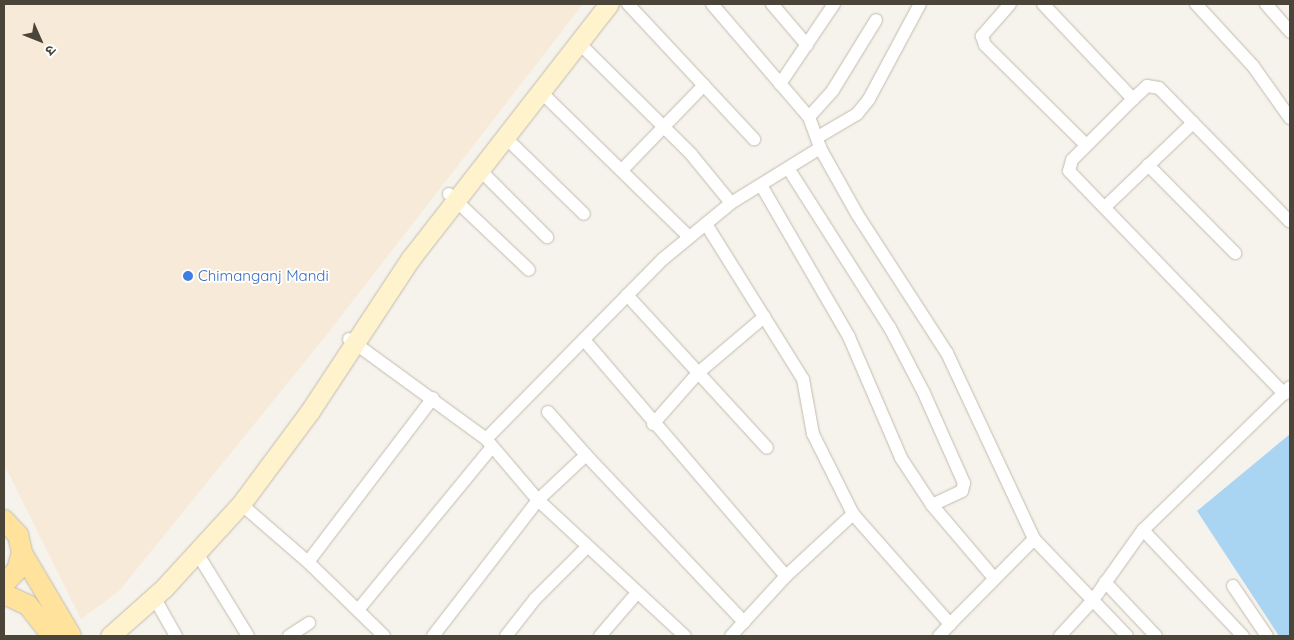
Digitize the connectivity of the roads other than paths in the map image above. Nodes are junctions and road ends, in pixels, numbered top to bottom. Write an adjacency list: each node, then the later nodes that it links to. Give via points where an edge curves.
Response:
1 (609, 4): 11 (street)
2 (628, 4): 17 (street)
3 (712, 4): 16 (street)
4 (772, 4): 15 (street)
5 (834, 4): 15 (street)
6 (920, 4): 26 (street, via 869,99 857,114)
7 (1010, 4): 27 (street, via 982,36 985,45)
8 (1043, 4): 19 (street)
9 (1196, 4): 21 (street, via 1253,66)
10 (1266, 4): 13 (street)
11 (596, 20): 14 (street); 33 (street, via 538,78)
12 (876, 20): 20 (street, via 833,90)
13 (1290, 32)
14 (580, 44): 18 (street); 23 (street)
15 (807, 45): 16 (street)
16 (780, 84): 20 (street)
17 (704, 85): 23 (street); 25 (street)
18 (541, 92): 24 (street); 31 (street)
19 (1133, 99): 22 (street, via 1147,86 1154,85); 27 (street)
20 (810, 117): 26 (street)
21 (1290, 118)
22 (1193, 123): 28 (street); 37 (street)
23 (664, 127): 31 (street); 34 (street)
24 (505, 137): 30 (street); 36 (street)
25 (754, 138)
26 (819, 142): 29 (street); 61 (street, via 857,214 947,353)
27 (1086, 145): 35 (street, via 1068,167)
28 (1148, 165): 35 (street); 41 (street)
29 (788, 168): 32 (street); 57 (street, via 890,328 923,391 964,483 962,491)
30 (480, 170): 33 (street); 39 (street)
31 (622, 170): 40 (street)
32 (761, 185): 34 (street); 57 (street, via 831,303 901,458)
33 (453, 198): 42 (street); 45 (street)
34 (731, 203): 38 (street)
35 (1105, 207): 48 (street)
36 (584, 214)
37 (1290, 222)
38 (706, 224): 40 (street); 44 (street)
39 (547, 237)
40 (689, 237): 43 (street)
41 (1234, 252)
42 (529, 270)
43 (627, 295): 46 (street); 47 (street)
44 (764, 317): 47 (street); 58 (street, via 803,379 813,434)
45 (352, 340): 49 (street); 56 (street); 79 (street, via 272,450 224,509)
46 (585, 341): 51 (street); 52 (street)
47 (698, 374): 51 (street); 53 (street)
48 (1287, 391): 60 (street)
49 (433, 398): 52 (street); 65 (street)
50 (548, 412): 54 (street)
51 (653, 424): 66 (street)
52 (489, 443): 55 (street); 75 (street)
53 (767, 448)
54 (586, 455): 55 (street); 76 (street)
55 (538, 500): 62 (street); 86 (street)
56 (241, 504): 64 (street); 65 (street)
57 (932, 505): 67 (street)
58 (853, 514): 66 (street); 78 (street)
59 (5, 518): 63 (main road, via 18,535)
60 (1143, 530): 68 (street); 95 (street)
61 (1034, 539): 67 (street); 74 (street)
62 (588, 547): 72 (street); 87 (street, via 535,599)
63 (22, 552): 69 (main road, via 17,570); 81 (main road)
64 (197, 553): 73 (street); 83 (street)
65 (308, 562): 75 (street)
66 (786, 576): 76 (street)
67 (994, 578): 78 (street)
68 (1106, 582): 74 (street); 94 (street)
69 (4, 584)
70 (1233, 586): 96 (street)
71 (4, 594): 80 (main road, via 28,605)
72 (636, 594): 88 (street); 89 (street)
73 (154, 597): 79 (street); 82 (street)
74 (1093, 600): 92 (street); 93 (street)
75 (358, 610): 85 (street)
76 (744, 622): 90 (street)
77 (309, 624): 84 (street)
78 (950, 624): 91 (street)
79 (106, 635)
80 (52, 636)
81 (71, 636)
82 (176, 636)
83 (248, 636)
84 (289, 636)
85 (384, 636)
86 (433, 636)
87 (506, 636)
88 (601, 636)
89 (685, 636)
90 (731, 636)
91 (940, 636)
92 (1060, 636)
93 (1127, 636)
94 (1156, 636)
95 (1243, 636)
96 (1267, 636)

